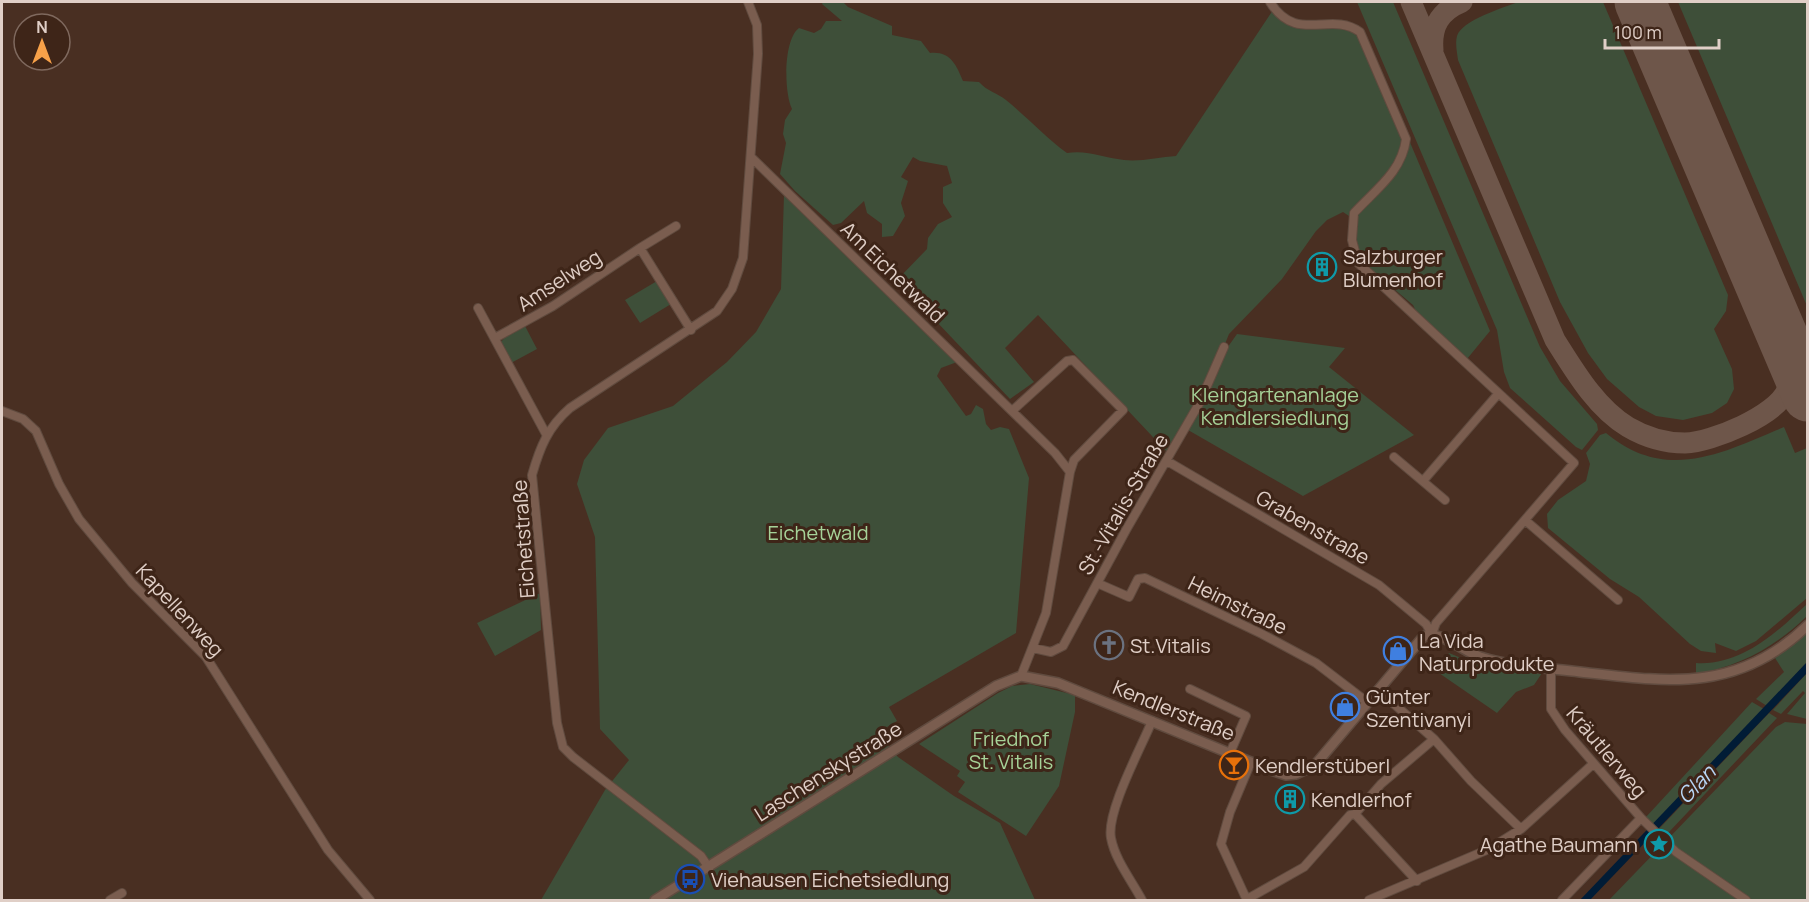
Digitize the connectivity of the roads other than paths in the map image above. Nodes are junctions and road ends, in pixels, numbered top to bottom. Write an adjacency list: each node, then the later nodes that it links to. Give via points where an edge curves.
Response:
1 (748, 2): 3 (street, Eichetstraße, via 757,25 758,54)
2 (1270, 2): 10 (street, via 1290,22 1352,27 1362,35 1406,139 1404,152 1390,177 1354,213 1354,256)
3 (751, 158): 7 (street, Eichetstraße, via 743,258 732,289 717,311); 12 (street, Am Eichetwald)
4 (676, 226): 5 (street, Amselweg)
5 (640, 248): 7 (street); 8 (street, Amselweg, via 553,306)
6 (478, 308): 8 (street)
7 (691, 330): 13 (street, Eichetstraße, via 570,408)
8 (495, 338): 13 (street)
9 (1224, 347): 15 (street, St.-Vitalis-Straße, via 1213,378)
10 (1498, 393): 17 (street); 19 (street, Kendlerstraße, via 1574,463)
11 (2, 411): 43 (street, Kapellenweg, via 23,419 36,431 79,519 132,583 206,657 328,850)
12 (1012, 411): 16 (street, Am Eichetwald); 16 (street, via 1067,361 1073,360 1123,410 1074,459)
13 (546, 434): 38 (street, Eichetstraße, via 532,475 557,723 563,747 701,856)
14 (1394, 457): 17 (street)
15 (1167, 461): 20 (street, St.-Vitalis-Straße); 23 (street, Grabenstraße, via 1379,585 1426,624)
16 (1070, 472): 24 (street, via 1046,613)
17 (1424, 480): 18 (street)
18 (1445, 500)
19 (1526, 520): 21 (street); 23 (street, Kendlerstraße, via 1436,623)
20 (1097, 583): 24 (street, St.-Vitalis-Straße, via 1062,648 1051,652); 29 (street, Heimstraße, via 1129,597 1138,579 1145,578 1316,663)
21 (1618, 600)
22 (1808, 626): 25 (street, via 1756,663 1708,678 1668,681)
23 (1431, 634): 25 (street, via 1480,657); 28 (street, Kendlerstraße, via 1422,638)
24 (1033, 648): 26 (street)
25 (1551, 669): 34 (street, Kräutlerweg, via 1554,717)
26 (1021, 676): 30 (street, Kendlerstraße, via 1071,687); 38 (street, Laschenskystraße, via 996,686)
27 (1190, 689): 32 (street, via 1246,716)
28 (1378, 690): 29 (street, Kendlerstraße); 31 (street)
29 (1367, 702): 33 (street, Kendlerstraße, via 1307,771 1286,775)
30 (1152, 721): 32 (street, Kendlerstraße); 45 (street, via 1110,828 1114,847)
31 (1434, 739): 35 (street, via 1382,784); 37 (street)
32 (1230, 753): 33 (street, Kendlerstraße)
33 (1251, 762): 41 (street, via 1221,843 1245,896)
34 (1593, 764): 36 (street, Kräutlerweg); 37 (street)
35 (1355, 814): 39 (street); 41 (street, via 1304,867)
36 (1642, 820): 47 (street, Kräutlerweg); 48 (street, via 1676,852)
37 (1521, 829): 39 (street, via 1489,849)
38 (709, 868): 44 (street, Laschenskystraße)
39 (1417, 881): 46 (street)
40 (122, 893): 42 (street)
41 (1250, 899)
42 (110, 900)
43 (370, 900)
44 (655, 900)
45 (1142, 900)
46 (1368, 900)
47 (1562, 900)
48 (1746, 900)

